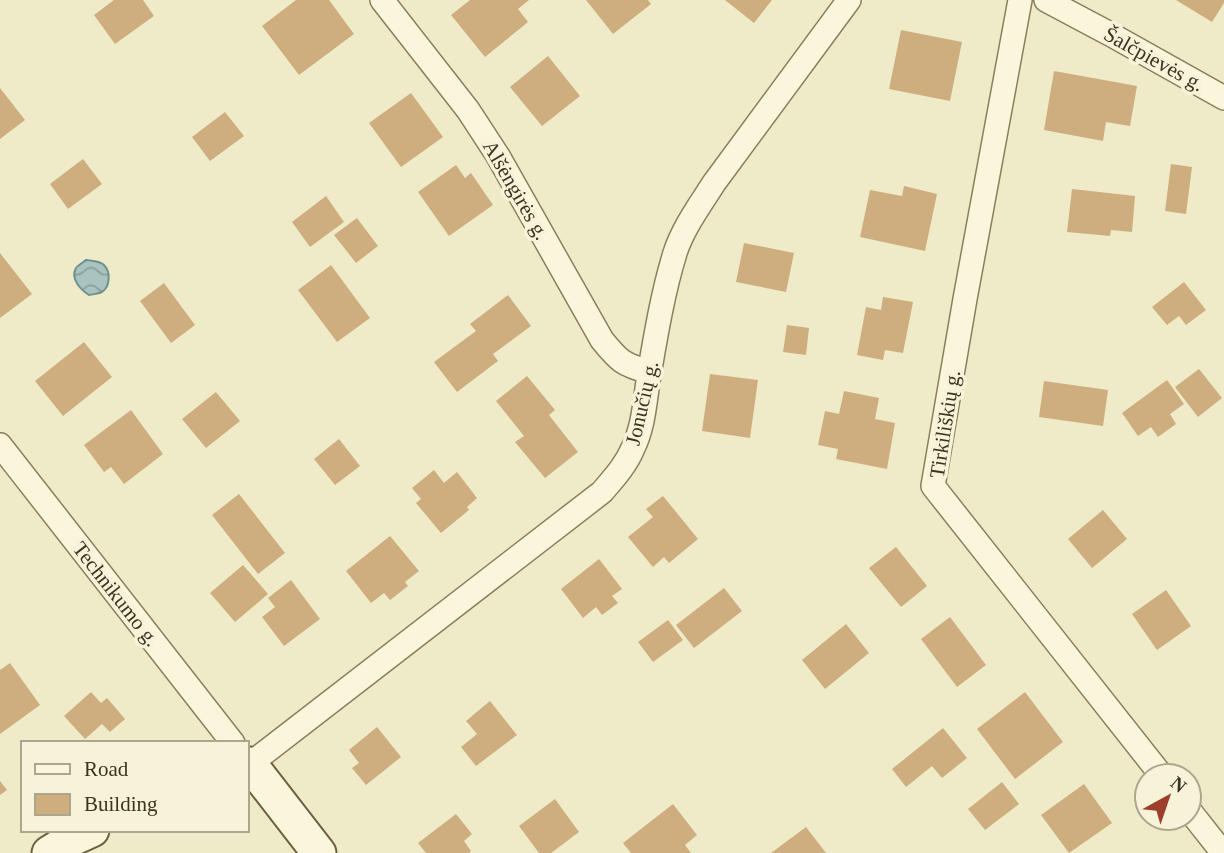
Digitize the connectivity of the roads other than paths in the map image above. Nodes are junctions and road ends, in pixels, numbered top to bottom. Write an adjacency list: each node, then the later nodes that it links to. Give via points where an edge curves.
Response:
1 (382, 0): 6 (street, Alšėngirės g., via 468,110 602,340 630,367)
2 (849, 0): 6 (street, Jonučių g., via 694,214 676,251)
3 (1020, 0): 10 (street, Tirkiliškių g., via 933,486)
4 (1046, 0): 5 (street, Šalčpievės g.)
5 (1224, 98)
6 (650, 372): 9 (street, Jonučių g., via 634,448 602,492)
7 (0, 445): 8 (street, Technikumo g.)
8 (231, 741)
9 (248, 755)
10 (1151, 762)
11 (248, 763): 15 (street, Technikumo g.)
12 (1203, 828): 16 (street)
13 (88, 832): 14 (street)
14 (49, 853)
15 (319, 853)
16 (1223, 853)

